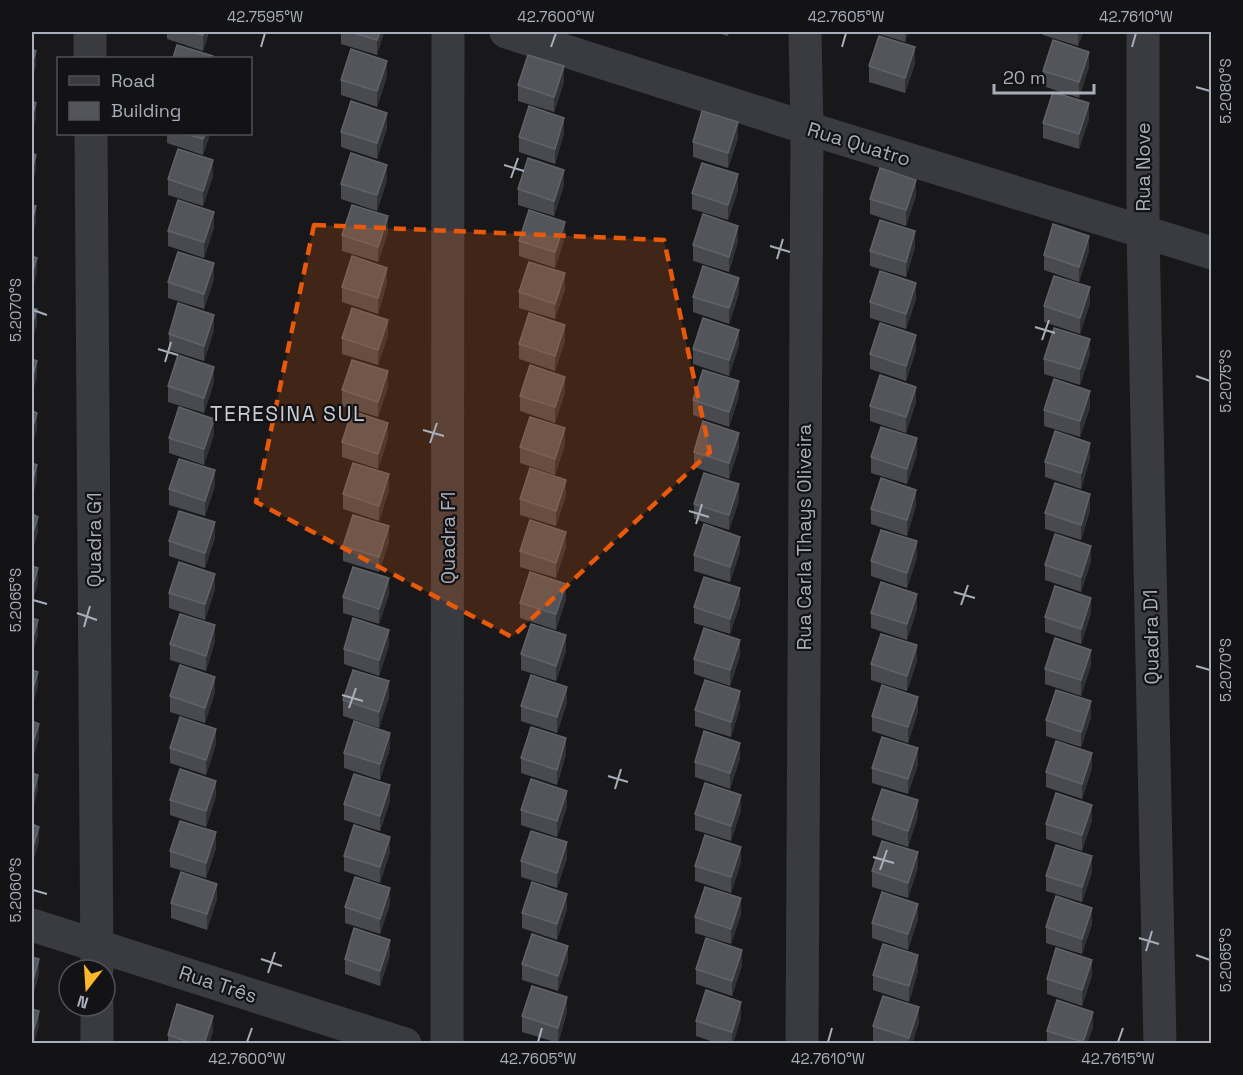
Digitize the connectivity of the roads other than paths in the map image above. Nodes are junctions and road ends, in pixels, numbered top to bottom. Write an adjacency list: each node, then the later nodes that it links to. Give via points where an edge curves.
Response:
1 (90, 32): 6 (street)
2 (448, 32): 17 (street, Quadra F1)
3 (506, 32): 7 (street, Rua Quatro)
4 (805, 32): 7 (street, Rua Carla Thays Oliveira)
5 (1143, 32): 9 (street, Rua Nove)
6 (90, 57)
7 (807, 128): 9 (street, Rua Quatro); 18 (street, Rua Carla Thays Oliveira)
8 (91, 135): 12 (street, Quadra G1)
9 (1143, 231): 10 (street, Rua Quatro); 19 (street, Quadra D1)
10 (1212, 253)
11 (32, 925): 12 (street, Rua Três)
12 (97, 958)
13 (117, 964): 16 (street, Rua Três)
14 (97, 1018): 15 (street)
15 (97, 1044)
16 (405, 1044)
17 (447, 1044)
18 (802, 1044)
19 (1160, 1044)

